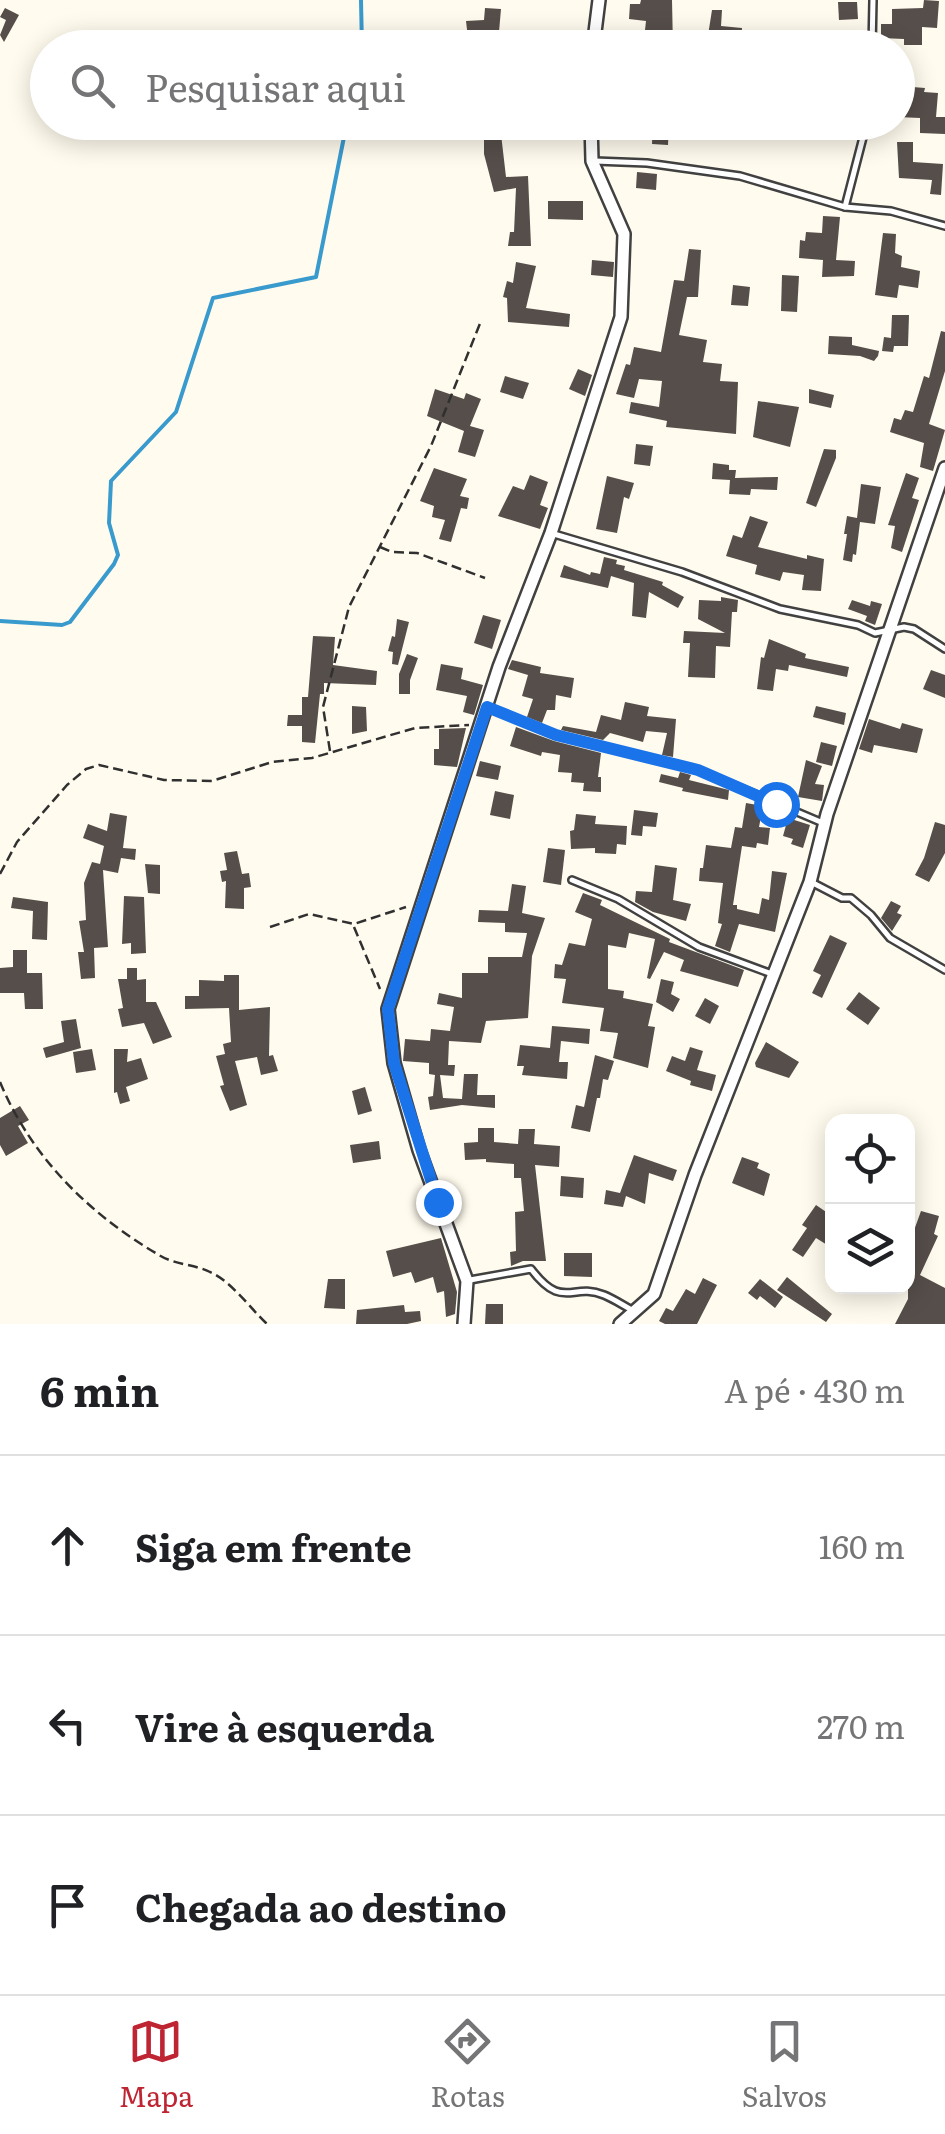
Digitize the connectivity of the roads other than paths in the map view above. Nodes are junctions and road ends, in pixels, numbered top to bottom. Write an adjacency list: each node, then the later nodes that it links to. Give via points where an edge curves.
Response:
1 (598, 0): 3 (street)
2 (873, 0): 4 (lane)
3 (596, 30)
4 (872, 30)
5 (591, 140): 7 (street)
6 (863, 140): 8 (lane)
7 (592, 161): 8 (lane, via 740,176); 11 (street, via 624,234 620,317)
8 (846, 207): 9 (lane)
9 (945, 226)
10 (945, 468): 12 (street)
11 (551, 533): 12 (lane, via 780,609); 14 (street)
12 (892, 632): 13 (lane, via 914,629); 15 (street)
13 (945, 649)
14 (487, 707): 15 (lane, via 556,735 698,770); 20 (street, via 388,1009 394,1063)
15 (827, 824): 17 (street)
16 (572, 880): 19 (lane, via 698,947)
17 (810, 882): 18 (lane, via 851,898 890,938); 19 (street)
18 (945, 970)
19 (772, 974): 21 (street, via 654,1294)
20 (467, 1281): 21 (lane, via 532,1269 552,1290 602,1294); 22 (street)
21 (634, 1312): 23 (street)
22 (464, 1324)
23 (620, 1324)

